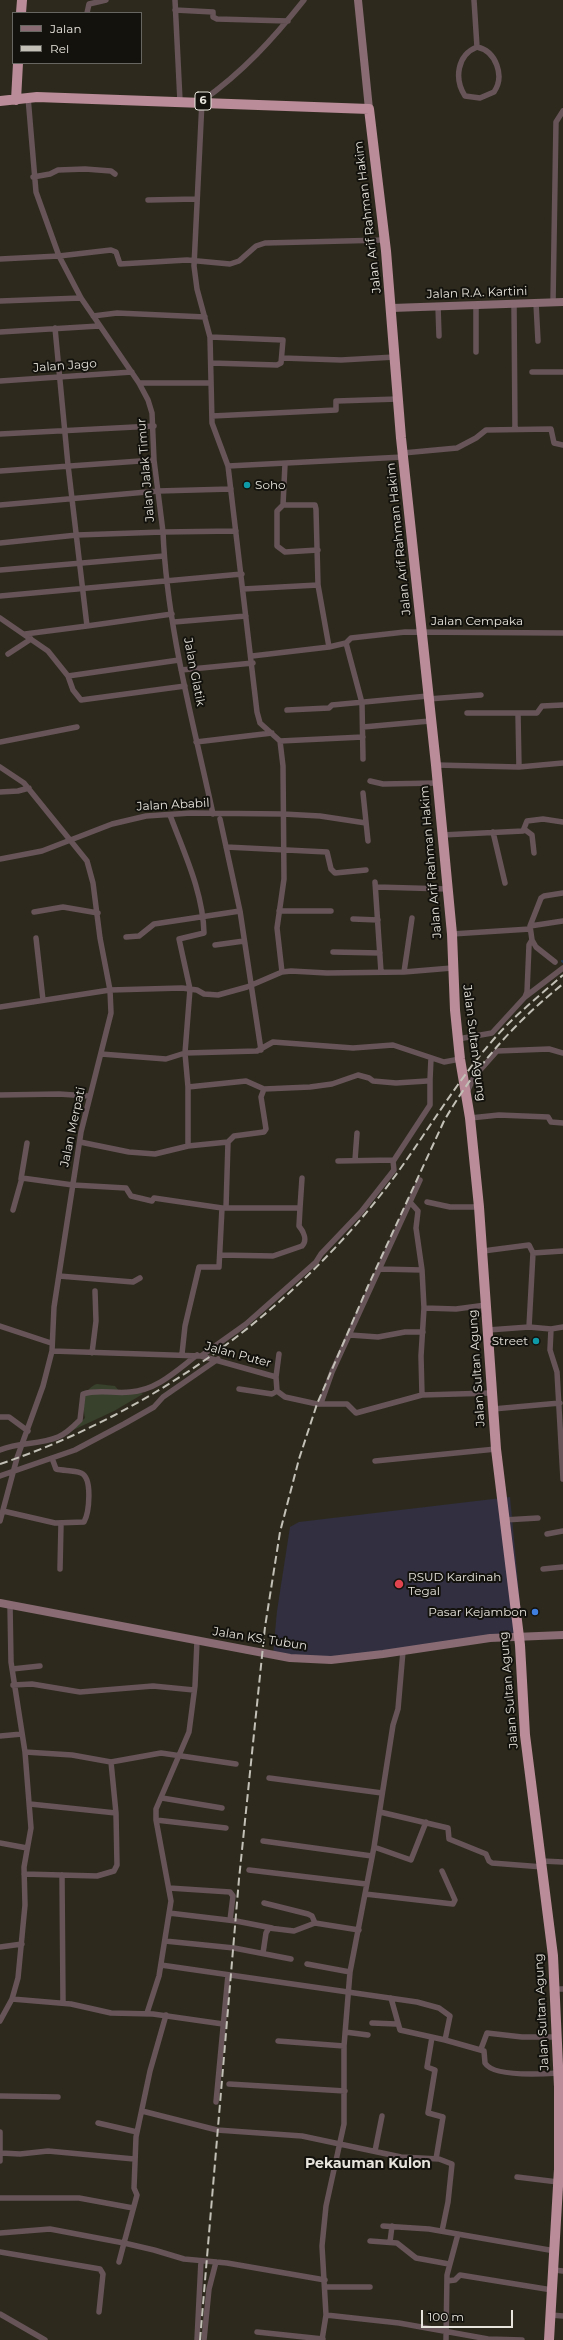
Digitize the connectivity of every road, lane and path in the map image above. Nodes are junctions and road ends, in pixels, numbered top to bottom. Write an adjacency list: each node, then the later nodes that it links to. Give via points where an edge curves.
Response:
1 (22, 0): 8 (highway)
2 (106, 0): 9 (street, via 89,4)
3 (175, 0): 7 (street)
4 (304, 0): 10 (street)
5 (358, 0): 18 (main road)
6 (474, 0): 11 (street)
7 (175, 10): 10 (street, via 213,12 215,19); 16 (street)
8 (21, 12)
9 (87, 12)
10 (288, 21): 17 (street, via 238,74)
11 (477, 47): 11 (street, via 464,55 460,61 459,74 461,90 465,96 480,98 494,92 498,73 493,57 484,49)
12 (18, 64): 14 (highway)
13 (0, 94): 14 (highway)
14 (22, 97): 15 (highway); 16 (highway, 6); 21 (street, Jalan Jalak Timur)
15 (0, 101)
16 (180, 101): 17 (highway, 6)
17 (202, 101): 18 (highway, 6); 22 (street)
18 (369, 108): 24 (highway, Jalan Arif Rahman Hakim)
19 (563, 111): 30 (street, via 556,122)
20 (115, 174): 21 (street, via 111,171 58,170)
21 (33, 177): 25 (street, Jalan Jalak Timur)
22 (197, 199): 23 (street); 27 (street)
23 (148, 200)
24 (384, 240): 27 (street, via 265,243 256,246 234,263); 36 (highway, Jalan Arif Rahman Hakim)
25 (59, 256): 26 (street); 27 (street, via 111,250 116,252 120,264); 28 (street, Jalan Jalak Timur)
26 (0, 259)
27 (194, 260): 38 (street, via 197,289)
28 (81, 298): 29 (street); 37 (street, Jalan Jalak Timur)
29 (0, 301)
30 (553, 302): 31 (main road, Jalan R.A. Kartini); 32 (main road, Jalan R.A. Kartini)
31 (563, 302)
32 (536, 303): 33 (main road, Jalan R.A. Kartini); 44 (street)
33 (514, 304): 34 (main road, Jalan R.A. Kartini); 59 (street)
34 (476, 305): 35 (main road, Jalan R.A. Kartini); 45 (street)
35 (438, 306): 36 (main road, Jalan R.A. Kartini); 42 (street)
36 (392, 308): 46 (highway, Jalan Arif Rahman Hakim)
37 (93, 316): 38 (street, via 125,313); 39 (street, Jalan Jalak Timur)
38 (205, 317): 43 (street)
39 (99, 326): 40 (street); 49 (street, Jalan Jalak Timur)
40 (55, 328): 41 (street); 52 (street)
41 (0, 332)
42 (439, 336)
43 (210, 337): 47 (street, via 283,339); 48 (street)
44 (538, 341)
45 (476, 352)
46 (395, 357): 47 (street, via 341,360); 56 (highway, Jalan Arif Rahman Hakim)
47 (282, 358): 48 (street, via 282,363 277,365)
48 (211, 363): 55 (street)
49 (132, 372): 52 (street, Jalan Jago); 54 (street, Jalan Jalak Timur)
50 (532, 372): 51 (street)
51 (563, 372)
52 (61, 378): 53 (street, Jalan Jago); 60 (street)
53 (0, 381)
54 (139, 383): 55 (street); 58 (street, Jalan Jalak Timur, via 150,406)
55 (211, 383): 57 (street)
56 (398, 399): 57 (street, via 336,402 336,410); 63 (highway, Jalan Arif Rahman Hakim)
57 (212, 416): 67 (street, via 215,432)
58 (154, 426): 60 (street); 64 (street, Jalan Jalak Timur)
59 (515, 429): 62 (street, via 553,429 553,442); 63 (street, via 486,430 457,448)
60 (65, 431): 61 (street); 66 (street)
61 (0, 434)
62 (563, 445)
63 (403, 455): 65 (street); 93 (highway, Jalan Arif Rahman Hakim)
64 (154, 460): 66 (street); 70 (street, Jalan Jalak Timur)
65 (284, 464): 67 (street); 73 (street)
66 (68, 465): 68 (street); 71 (street)
67 (228, 466): 69 (street)
68 (0, 471)
69 (231, 489): 70 (street); 74 (street)
70 (158, 492): 71 (street); 75 (street, Jalan Jalak Timur)
71 (73, 498): 72 (street); 76 (street)
72 (0, 505)
73 (283, 505): 78 (street, via 315,504); 78 (street, via 277,512 277,546 286,552)
74 (236, 531): 75 (street); 82 (street)
75 (163, 532): 76 (street, Jalan Jalak Timur); 79 (street, Jalan Glatik)
76 (77, 535): 77 (street, Jalan Jalak Timur); 80 (street)
77 (0, 543)
78 (318, 550): 84 (street)
79 (164, 556): 80 (street); 83 (street, Jalan Glatik)
80 (80, 562): 81 (street); 85 (street)
81 (0, 570)
82 (242, 574): 83 (street); 86 (street)
83 (167, 581): 85 (street); 88 (street, Jalan Glatik)
84 (318, 585): 86 (street); 98 (street)
85 (83, 587): 87 (street); 92 (street)
86 (243, 589): 89 (street)
87 (0, 596)
88 (172, 614): 91 (street, Jalan Glatik); 92 (street)
89 (246, 616): 91 (street); 100 (street)
90 (0, 618): 95 (street)
91 (174, 622): 101 (street, Jalan Glatik)
92 (87, 626): 95 (street)
93 (422, 632): 94 (street, Jalan Cempaka); 97 (street, Jalan Cempaka, via 362,636 348,639); 107 (highway, Jalan Arif Rahman Hakim)
94 (563, 633)
95 (25, 634): 96 (street)
96 (31, 639): 99 (street); 104 (street, via 48,651)
97 (346, 643): 98 (street, Jalan Cempaka); 108 (street)
98 (328, 647): 100 (street, Jalan Cempaka)
99 (8, 654)
100 (252, 656): 102 (street)
101 (179, 660): 103 (street, Jalan Glatik); 104 (street)
102 (253, 662): 103 (street); 116 (street, via 258,718 264,728)
103 (181, 670): 105 (street, Jalan Glatik)
104 (68, 676): 105 (street, via 76,696 86,701)
105 (185, 686): 120 (street, Jalan Glatik)
106 (481, 695): 107 (street)
107 (428, 697): 108 (street); 113 (highway, Jalan Arif Rahman Hakim)
108 (362, 703): 110 (street); 115 (street)
109 (563, 704): 112 (street, via 542,706 538,713)
110 (287, 710)
111 (467, 713): 112 (street)
112 (518, 714): 125 (street)
113 (430, 722): 115 (street); 123 (highway, Jalan Arif Rahman Hakim)
114 (77, 727): 119 (street)
115 (363, 727): 117 (street)
116 (272, 733): 118 (street); 120 (street)
117 (363, 737): 118 (street); 121 (street)
118 (280, 741): 132 (street, via 284,766)
119 (0, 742)
120 (196, 742): 131 (street, Jalan Glatik)
121 (363, 759)
122 (563, 763): 125 (street)
123 (436, 765): 125 (street); 127 (highway, Jalan Arif Rahman Hakim)
124 (0, 767): 128 (street, Jalan Merpati)
125 (519, 767)
126 (370, 781): 127 (street, via 393,784)
127 (437, 782): 139 (highway, Jalan Arif Rahman Hakim)
128 (29, 788): 129 (street); 140 (street, Jalan Merpati)
129 (0, 792)
130 (363, 793): 136 (street)
131 (213, 814): 132 (street, Jalan Ababil); 133 (street, Jalan Ababil)
132 (283, 814): 136 (street, Jalan Ababil, via 320,816); 143 (street)
133 (170, 815): 140 (street, Jalan Ababil, via 129,818); 155 (street, via 194,882)
134 (220, 819): 142 (street)
135 (563, 822): 137 (street, via 531,820 524,824)
136 (366, 823): 141 (street)
137 (524, 829): 138 (street); 144 (street, via 532,835)
138 (493, 832): 139 (street); 147 (street)
139 (442, 835): 148 (highway, Jalan Arif Rahman Hakim)
140 (69, 841): 145 (street, Jalan Ababil, via 42,851); 154 (street, Jalan Merpati, via 87,861)
141 (368, 841)
142 (226, 847): 143 (street); 150 (street)
143 (284, 848): 146 (street, via 328,852 331,869 335,872); 151 (street, via 284,879)
144 (534, 853)
145 (0, 860)
146 (366, 870)
147 (505, 883)
148 (447, 889): 158 (street, via 375,884); 161 (highway, Jalan Arif Rahman Hakim)
149 (563, 893): 160 (street, via 541,898)
150 (240, 911): 155 (street); 165 (street)
151 (279, 911): 152 (street); 172 (street, via 277,928)
152 (331, 911)
153 (34, 912): 154 (street, via 63,908)
154 (98, 913): 177 (street, Jalan Merpati)
155 (203, 917): 162 (street, via 154,924 139,936); 176 (street, via 204,932 179,939)
156 (412, 918): 174 (street)
157 (353, 919): 158 (street)
158 (378, 920): 168 (street)
159 (563, 921): 160 (street)
160 (532, 927): 161 (street); 164 (street)
161 (452, 934): 170 (highway, Jalan Arif Rahman Hakim)
162 (126, 937)
163 (36, 938): 179 (street)
164 (532, 940): 169 (street, via 536,947); 178 (street, via 529,945)
165 (244, 941): 166 (street); 175 (street)
166 (215, 945)
167 (333, 952): 168 (street)
168 (380, 953): 173 (street)
169 (555, 962)
170 (452, 968): 174 (street); 181 (highway, Jalan Sultan Agung)
171 (563, 968): 178 (street)
172 (282, 972): 173 (street); 175 (street)
173 (381, 972): 174 (street)
174 (404, 972)
175 (250, 986): 176 (street, via 218,995); 182 (street)
176 (190, 989): 177 (street); 183 (street)
177 (110, 990): 179 (street); 185 (street, Jalan Merpati, via 110,1021)
178 (525, 997): 181 (street, via 490,1034)
179 (43, 1000): 180 (street)
180 (0, 1007)
181 (458, 1039): 187 (highway, Jalan Sultan Agung)
182 (262, 1050): 183 (street); 186 (street, via 273,1042 353,1048 393,1045)
183 (185, 1053): 185 (street, via 166,1059 150,1060); 189 (street)
184 (563, 1053): 191 (street, via 549,1048 497,1051 474,1077)
185 (102, 1054): 193 (street, Jalan Merpati)
186 (431, 1058): 187 (street, via 444,1062); 188 (street)
187 (460, 1059): 191 (highway, Jalan Sultan Agung)
188 (430, 1080): 190 (street, via 396,1083 371,1081 358,1075 329,1085); 203 (street, via 430,1105)
189 (188, 1087): 190 (street, via 246,1081); 200 (street)
190 (264, 1089): 198 (street, via 261,1097 266,1130 234,1136)
191 (466, 1094): 194 (highway, Jalan Sultan Agung)
192 (0, 1095): 193 (street)
193 (89, 1096): 197 (street, Jalan Merpati)
194 (470, 1118): 195 (street, via 524,1115 548,1117 551,1122); 210 (highway, Jalan Sultan Agung)
195 (563, 1123)
196 (357, 1133): 201 (street)
197 (80, 1142): 200 (street, via 145,1154); 207 (street, Jalan Merpati)
198 (228, 1142): 200 (street); 211 (street)
199 (27, 1143): 205 (street)
200 (188, 1146)
201 (355, 1160): 202 (street); 203 (street)
202 (338, 1161)
203 (393, 1161): 237 (street, via 394,1170 381,1189 320,1254 316,1262 246,1324)
204 (302, 1178): 212 (street)
205 (21, 1179): 207 (street); 213 (street)
206 (420, 1180): 208 (street)
207 (73, 1185): 211 (street, via 126,1188 131,1196 152,1201 154,1198); 220 (street, Jalan Merpati)
208 (410, 1202): 218 (street); 219 (street, via 418,1211 416,1228)
209 (427, 1202): 210 (street, via 450,1207)
210 (479, 1207): 214 (highway, Jalan Sultan Agung)
211 (224, 1208): 212 (street); 217 (street)
212 (300, 1208): 217 (street, via 299,1226 304,1231 305,1240 302,1246 268,1256)
213 (13, 1210)
214 (483, 1251): 216 (street, via 529,1245); 223 (highway, Jalan Sultan Agung)
215 (563, 1251): 216 (street)
216 (533, 1253): 226 (street)
217 (220, 1255): 235 (street, via 219,1268 199,1267 185,1326)
218 (380, 1270): 219 (street); 231 (street)
219 (422, 1270): 224 (street)
220 (59, 1276): 221 (street, via 132,1282); 232 (street, Jalan Merpati)
221 (140, 1278)
222 (95, 1291): 234 (street, via 96,1321)
223 (486, 1305): 224 (street, via 456,1309); 229 (highway, Jalan Sultan Agung)
224 (424, 1308): 230 (street)
225 (0, 1326): 232 (street)
226 (529, 1327): 228 (street); 229 (street)
227 (563, 1327): 228 (street)
228 (551, 1329): 245 (street, via 550,1350 557,1372)
229 (488, 1330): 242 (highway, Jalan Sultan Agung)
230 (422, 1332): 231 (street, via 378,1337); 243 (street)
231 (350, 1335): 244 (street)
232 (51, 1342): 233 (street, Jalan Merpati)
233 (52, 1350): 234 (street, Jalan Puter); 248 (street, Jalan Merpati)
234 (92, 1353): 235 (street, Jalan Puter)
235 (182, 1354): 237 (street, Jalan Puter)
236 (279, 1354): 239 (street)
237 (199, 1356): 238 (street, Jalan Puter); 249 (street, via 160,1384 150,1388 130,1392 83,1394 79,1421 58,1437)
238 (218, 1359): 239 (street, Jalan Puter); 252 (street, via 145,1412 75,1450)
239 (276, 1377): 241 (street, Jalan Puter)
240 (239, 1389): 241 (street, via 267,1394)
241 (277, 1391): 244 (street, via 285,1397)
242 (491, 1393): 243 (street); 246 (highway, Jalan Sultan Agung)
243 (422, 1395): 244 (street, via 360,1413 342,1403)
244 (321, 1403)
245 (560, 1403): 246 (street); 256 (street)
246 (493, 1409): 250 (highway, Jalan Sultan Agung)
247 (0, 1417): 248 (street, via 9,1417)
248 (28, 1431): 249 (street, Jalan Merpati)
249 (22, 1444): 251 (street); 254 (street, Jalan Merpati)
250 (496, 1449): 253 (street); 259 (highway, Jalan Sultan Agung)
251 (0, 1450)
252 (52, 1458): 254 (street); 261 (street, via 56,1469 80,1472 88,1480 85,1521)
253 (375, 1461)
254 (15, 1472): 255 (street); 257 (street, Jalan Merpati)
255 (0, 1476)
256 (563, 1479)
257 (3, 1511): 260 (street, Jalan Merpati); 261 (street)
258 (538, 1518): 259 (street)
259 (504, 1520): 269 (highway, Jalan Sultan Agung)
260 (0, 1521)
261 (61, 1524): 265 (street)
262 (563, 1531): 263 (street)
263 (547, 1534)
264 (563, 1567): 266 (street)
265 (60, 1569)
266 (543, 1569)
267 (0, 1604): 268 (main road, Jalan KS. Tubun)
268 (10, 1605): 271 (main road, Jalan KS. Tubun); 274 (street)
269 (518, 1635): 270 (main road, Jalan KS. Tubun); 272 (main road, Jalan KS. Tubun); 299 (highway, Jalan Sultan Agung, via 524,1735)
270 (563, 1635)
271 (197, 1641): 272 (main road, Jalan KS. Tubun, via 290,1658 326,1660); 276 (street)
272 (403, 1651): 284 (street, via 398,1709)
273 (40, 1666): 274 (street)
274 (12, 1669): 275 (street)
275 (13, 1685): 276 (street, via 32,1684 80,1692 153,1686); 277 (street)
276 (194, 1690): 280 (street, via 189,1732)
277 (22, 1734): 278 (street); 279 (street)
278 (0, 1736)
279 (25, 1752): 281 (street); 286 (street)
280 (179, 1756): 281 (street, via 161,1753); 282 (street); 285 (street)
281 (111, 1762): 289 (street)
282 (236, 1764)
283 (270, 1778): 284 (street)
284 (382, 1793): 288 (street)
285 (162, 1798): 287 (street); 290 (street, via 156,1809)
286 (30, 1804): 289 (street); 296 (street, via 31,1828)
287 (222, 1808)
288 (380, 1812): 291 (street); 295 (street)
289 (116, 1813): 303 (street, via 117,1865 114,1871 97,1876)
290 (156, 1820): 292 (street); 305 (street)
291 (426, 1822): 295 (street, via 411,1860); 299 (street, via 448,1828 449,1839 486,1854 492,1863)
292 (226, 1828)
293 (263, 1842): 297 (street)
294 (0, 1843): 296 (street)
295 (374, 1847): 297 (street)
296 (27, 1848): 302 (street)
297 (372, 1856): 304 (street)
298 (563, 1862): 299 (street)
299 (542, 1864): 322 (highway, Jalan Sultan Agung)
300 (249, 1870): 304 (street)
301 (442, 1871): 306 (street, via 455,1900 453,1904)
302 (24, 1874): 303 (street); 314 (street)
303 (62, 1876): 326 (street)
304 (366, 1884): 306 (street)
305 (169, 1888): 308 (street); 309 (street, via 230,1892 233,1896)
306 (364, 1894): 312 (street)
307 (264, 1902): 310 (street, via 308,1914)
308 (169, 1913): 309 (street); 313 (street)
309 (230, 1920): 311 (street)
310 (315, 1923): 311 (street, via 294,1931); 312 (street)
311 (272, 1928): 316 (street, via 267,1930)
312 (359, 1930): 320 (street)
313 (165, 1941): 316 (street); 319 (street)
314 (22, 1944): 315 (street); 325 (street, via 18,1978)
315 (0, 1947)
316 (263, 1953): 317 (street)
317 (291, 1958)
318 (307, 1964): 320 (street)
319 (161, 1965): 321 (street); 327 (street)
320 (350, 1972): 323 (street)
321 (228, 1976): 323 (street); 331 (street)
322 (559, 1989): 336 (highway, Jalan Sultan Agung)
323 (349, 1992): 324 (street); 333 (street)
324 (391, 1998): 332 (street); 337 (street, via 447,2011 450,2020)
325 (12, 1999): 326 (street); 329 (street)
326 (63, 2003): 327 (street, via 111,2013)
327 (147, 2013): 328 (street)
328 (166, 2015): 331 (street); 348 (street)
329 (0, 2021)
330 (372, 2022): 332 (street)
331 (223, 2024): 346 (street)
332 (396, 2024): 335 (street, via 402,2032)
333 (345, 2032): 334 (street); 339 (street)
334 (368, 2035)
335 (432, 2037): 337 (street); 357 (street, via 428,2067 434,2070 428,2113 443,2117)
336 (556, 2037): 340 (street, via 487,2033); 341 (highway, Jalan Sultan Agung)
337 (445, 2040): 340 (street)
338 (278, 2041): 339 (street)
339 (344, 2046): 343 (street)
340 (481, 2049): 341 (street, via 485,2054 485,2063 490,2068 510,2073)
341 (558, 2073): 347 (highway, Jalan Sultan Agung)
342 (229, 2084): 343 (street)
343 (345, 2091): 353 (street)
344 (0, 2096): 345 (street)
345 (58, 2097)
346 (216, 2102)
347 (561, 2103): 360 (highway, Jalan Sultan Agung)
348 (142, 2111): 352 (street); 353 (street, via 217,2130 302,2136)
349 (382, 2116): 354 (street)
350 (98, 2122): 352 (street)
351 (0, 2132): 355 (street)
352 (137, 2132): 356 (street)
353 (342, 2144): 354 (street); 379 (street, via 329,2193 323,2230 322,2263)
354 (375, 2151): 357 (street, via 401,2157)
355 (1, 2152): 356 (street, via 20,2154 48,2151); 358 (street)
356 (134, 2159): 362 (street, via 134,2188 137,2195)
357 (436, 2159): 366 (street, via 452,2164)
358 (0, 2161)
359 (517, 2177): 360 (street)
360 (558, 2182): 363 (highway, Jalan Sultan Agung)
361 (0, 2198): 362 (street, via 79,2198)
362 (133, 2208): 371 (street)
363 (560, 2221): 372 (highway, Jalan Sultan Agung)
364 (383, 2226): 365 (street)
365 (392, 2226): 366 (street); 370 (street)
366 (442, 2231): 368 (street)
367 (0, 2233): 371 (street, via 61,2230)
368 (458, 2234): 372 (street); 377 (street)
369 (370, 2241): 370 (street)
370 (390, 2242): 377 (street, via 399,2244 416,2258)
371 (124, 2243): 374 (street); 375 (street)
372 (556, 2251): 378 (highway, Jalan Sultan Agung)
373 (0, 2252): 384 (street, via 100,2269 103,2274)
374 (201, 2261): 376 (street); 392 (street)
375 (119, 2262)
376 (216, 2262): 379 (street); 393 (street, via 209,2289)
377 (448, 2264): 380 (street)
378 (559, 2270): 383 (highway, Jalan Sultan Agung)
379 (325, 2280): 381 (street)
380 (450, 2281): 383 (street, via 460,2275); 390 (street)
381 (325, 2287): 382 (street); 387 (street)
382 (370, 2287)
383 (552, 2290): 386 (highway, Jalan Sultan Agung)
384 (99, 2312)
385 (0, 2314): 391 (street)
386 (551, 2314): 388 (street); 398 (highway, Jalan Sultan Agung)
387 (326, 2315): 390 (street, via 399,2322); 394 (street)
388 (563, 2316)
389 (257, 2332): 394 (street)
390 (449, 2333): 395 (street); 396 (street)
391 (45, 2340)
392 (197, 2340)
393 (204, 2340)
394 (322, 2340)
395 (446, 2340)
396 (500, 2340): 397 (street)
397 (522, 2340)
398 (549, 2340)

